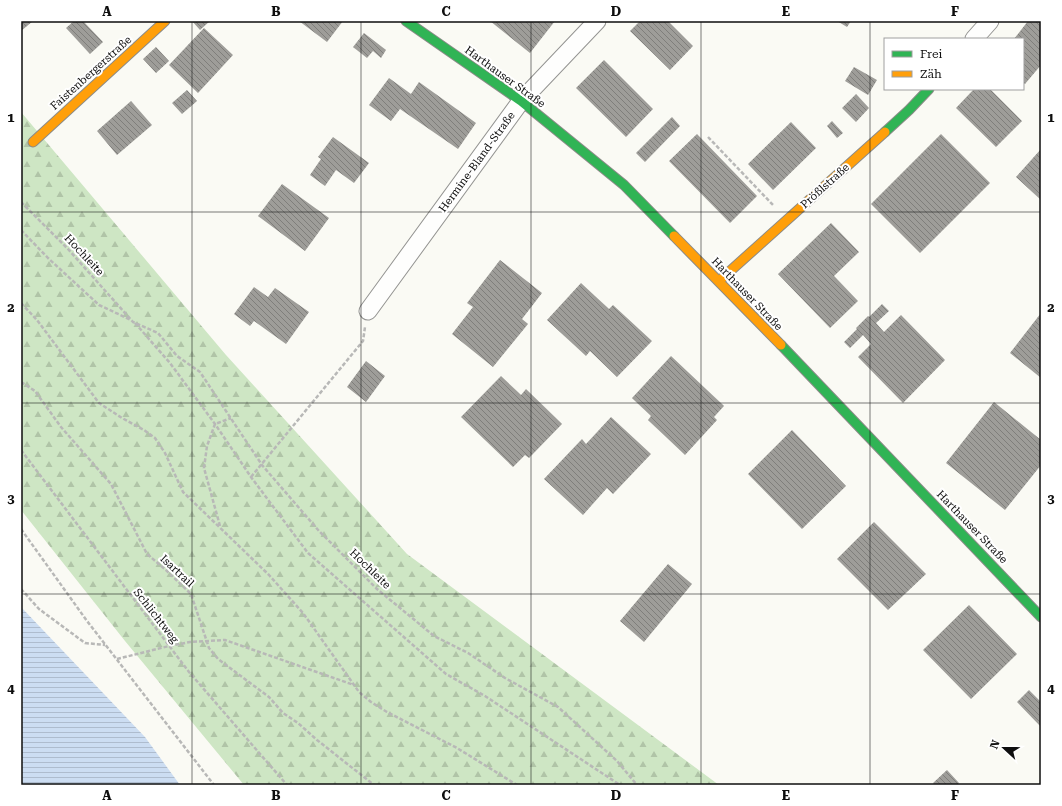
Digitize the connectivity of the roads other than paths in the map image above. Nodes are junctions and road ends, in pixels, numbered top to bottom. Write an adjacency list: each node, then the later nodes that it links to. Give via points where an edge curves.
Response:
1 (165, 21): 8 (street, Faistenbergerstraße)
2 (406, 21): 7 (street, Harthauser Straße)
3 (597, 21): 7 (street, Hermine-Bland-Straße)
4 (990, 21): 5 (street)
5 (975, 38)
6 (928, 90): 9 (street, Prößlstraße, via 910,110)
7 (521, 101): 9 (street, Harthauser Straße, via 624,185); 10 (street, Hermine-Bland-Straße)
8 (33, 142)
9 (719, 281): 11 (street, Harthauser Straße)
10 (368, 311)
11 (1041, 617)

